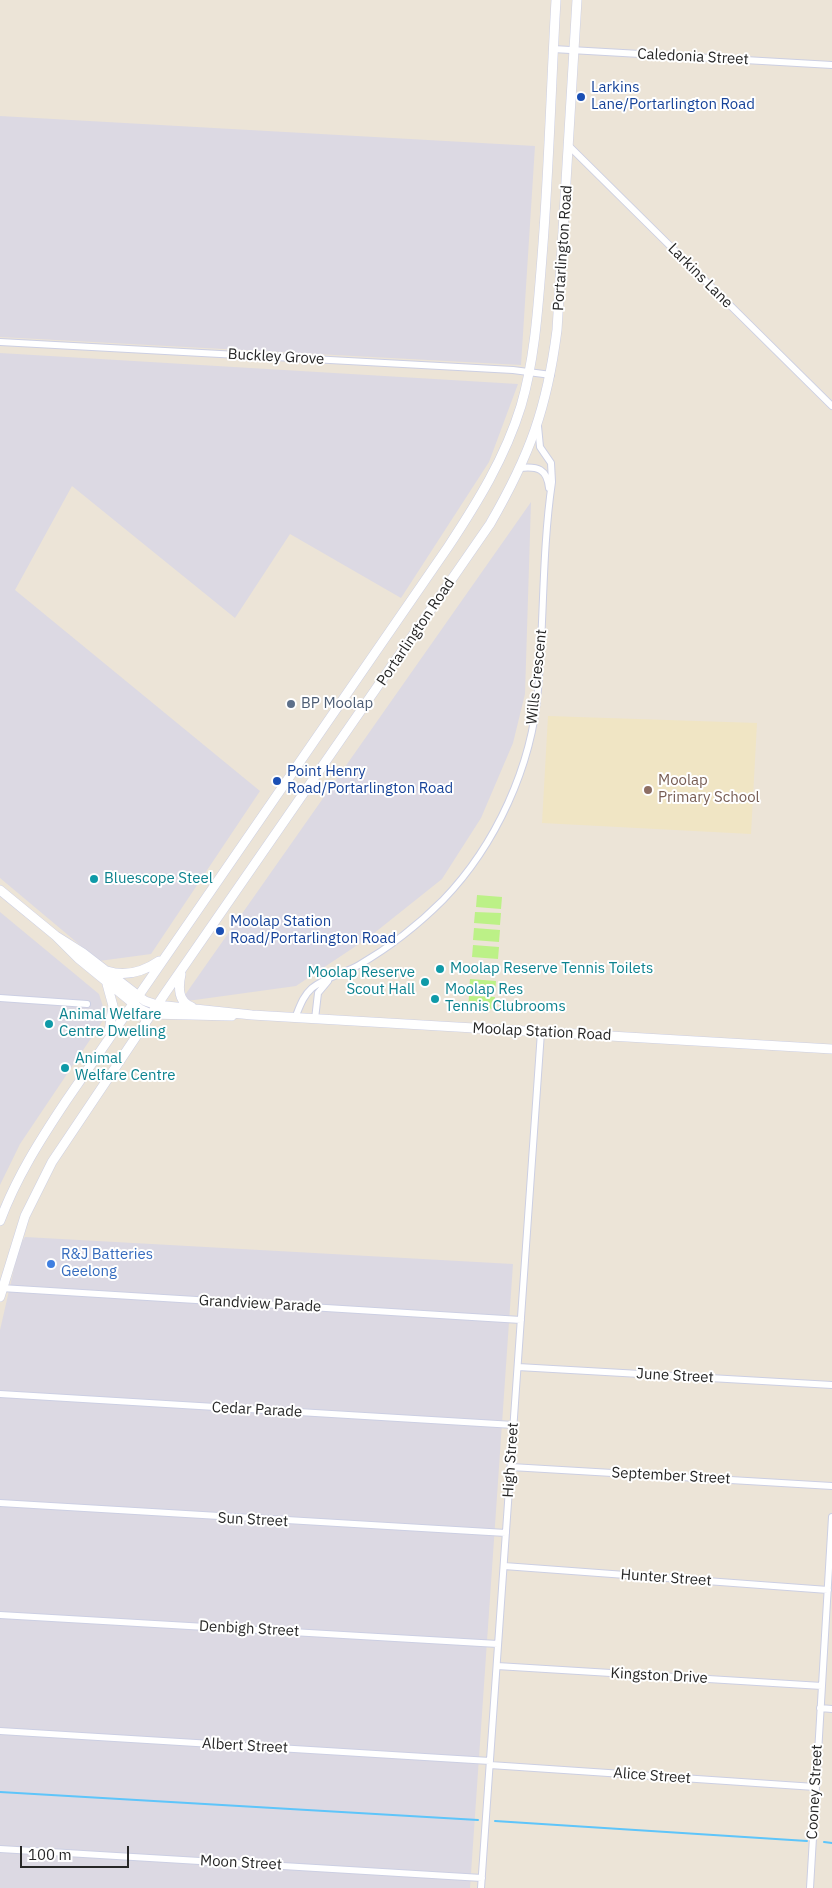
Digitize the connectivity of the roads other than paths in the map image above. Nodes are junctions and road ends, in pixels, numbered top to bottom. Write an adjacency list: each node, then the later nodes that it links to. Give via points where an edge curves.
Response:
1 (556, 0): 3 (main road, Portarlington Road)
2 (577, 0): 4 (main road, Portarlington Road)
3 (554, 49): 4 (street, Caledonia Street); 8 (main road, Portarlington Road, via 544,227)
4 (574, 51): 5 (street, Caledonia Street); 6 (main road, Portarlington Road)
5 (832, 65)
6 (569, 146): 9 (main road, Portarlington Road, via 558,330); 10 (street, Larkins Lane)
7 (0, 342): 8 (street, Buckley Grove)
8 (530, 372): 9 (street, Buckley Grove); 16 (main road, Portarlington Road, via 513,430 476,505)
9 (551, 376): 11 (main road, Portarlington Road)
10 (832, 406)
11 (538, 426): 12 (main road, Portarlington Road); 13 (street, Wills Crescent, via 540,447 551,464)
12 (520, 468): 13 (street, Wills Crescent, via 533,467 544,472); 17 (main road, Portarlington Road, via 479,540)
13 (550, 499): 19 (street, Wills Crescent, via 538,691 528,746 506,805 478,854 443,900 395,942)
14 (0, 890): 15 (main road)
15 (56, 936): 18 (main road); 20 (main road)
16 (163, 958): 18 (main road, via 137,972 121,974); 22 (main road, Portarlington Road)
17 (182, 969): 24 (main road, Portarlington Road); 25 (main road, via 180,994 185,1004)
18 (105, 970): 22 (main road)
19 (329, 980): 28 (street, Wills Crescent, via 310,990); 29 (street, via 318,993)
20 (107, 982): 22 (main road); 31 (main road, via 112,1018)
21 (0, 998): 23 (street)
22 (135, 999): 24 (main road); 26 (main road); 31 (main road, Portarlington Road)
23 (87, 1004)
24 (157, 1005): 25 (main road, Moolap Station Road); 26 (main road, Portarlington Road)
25 (194, 1008): 27 (main road, Moolap Station Road)
26 (151, 1014): 27 (main road, Moolap Station Road); 34 (main road, Portarlington Road, via 52,1162 25,1216)
27 (252, 1015): 28 (main road, Moolap Station Road)
28 (295, 1018): 29 (main road, Moolap Station Road)
29 (315, 1019): 30 (main road, Moolap Station Road)
30 (541, 1032): 32 (main road, Moolap Station Road); 35 (street, High Street)
31 (104, 1044): 33 (main road, Portarlington Road, via 32,1152)
32 (832, 1049)
33 (0, 1221)
34 (1, 1291): 35 (street, Grandview Parade)
35 (521, 1320): 36 (street, High Street)
36 (518, 1367): 37 (street, June Street); 39 (street, High Street)
37 (832, 1385)
38 (0, 1394): 39 (street, Cedar Parade)
39 (514, 1425): 40 (street, High Street)
40 (511, 1467): 41 (street, September Street); 44 (street, High Street)
41 (832, 1486)
42 (0, 1504): 44 (street, Sun Street)
43 (832, 1517): 46 (street, Cooney Street)
44 (506, 1533): 45 (street, High Street)
45 (504, 1566): 46 (street, Hunter Street); 48 (street, High Street)
46 (828, 1590): 50 (street, Cooney Street)
47 (0, 1615): 48 (street, Denbigh Street)
48 (498, 1644): 49 (street, High Street)
49 (497, 1666): 50 (street, Kingston Drive); 54 (street, High Street)
50 (822, 1686): 51 (street, Cooney Street)
51 (820, 1708): 52 (street); 55 (street, Cooney Street)
52 (832, 1709)
53 (0, 1731): 54 (street, Albert Street)
54 (490, 1763): 55 (street, Alice Street); 57 (street, High Street)
55 (815, 1787): 59 (street, Cooney Street)
56 (0, 1849): 57 (street, Moon Street)
57 (482, 1878): 58 (street, High Street)
58 (481, 1888)
59 (810, 1888)

